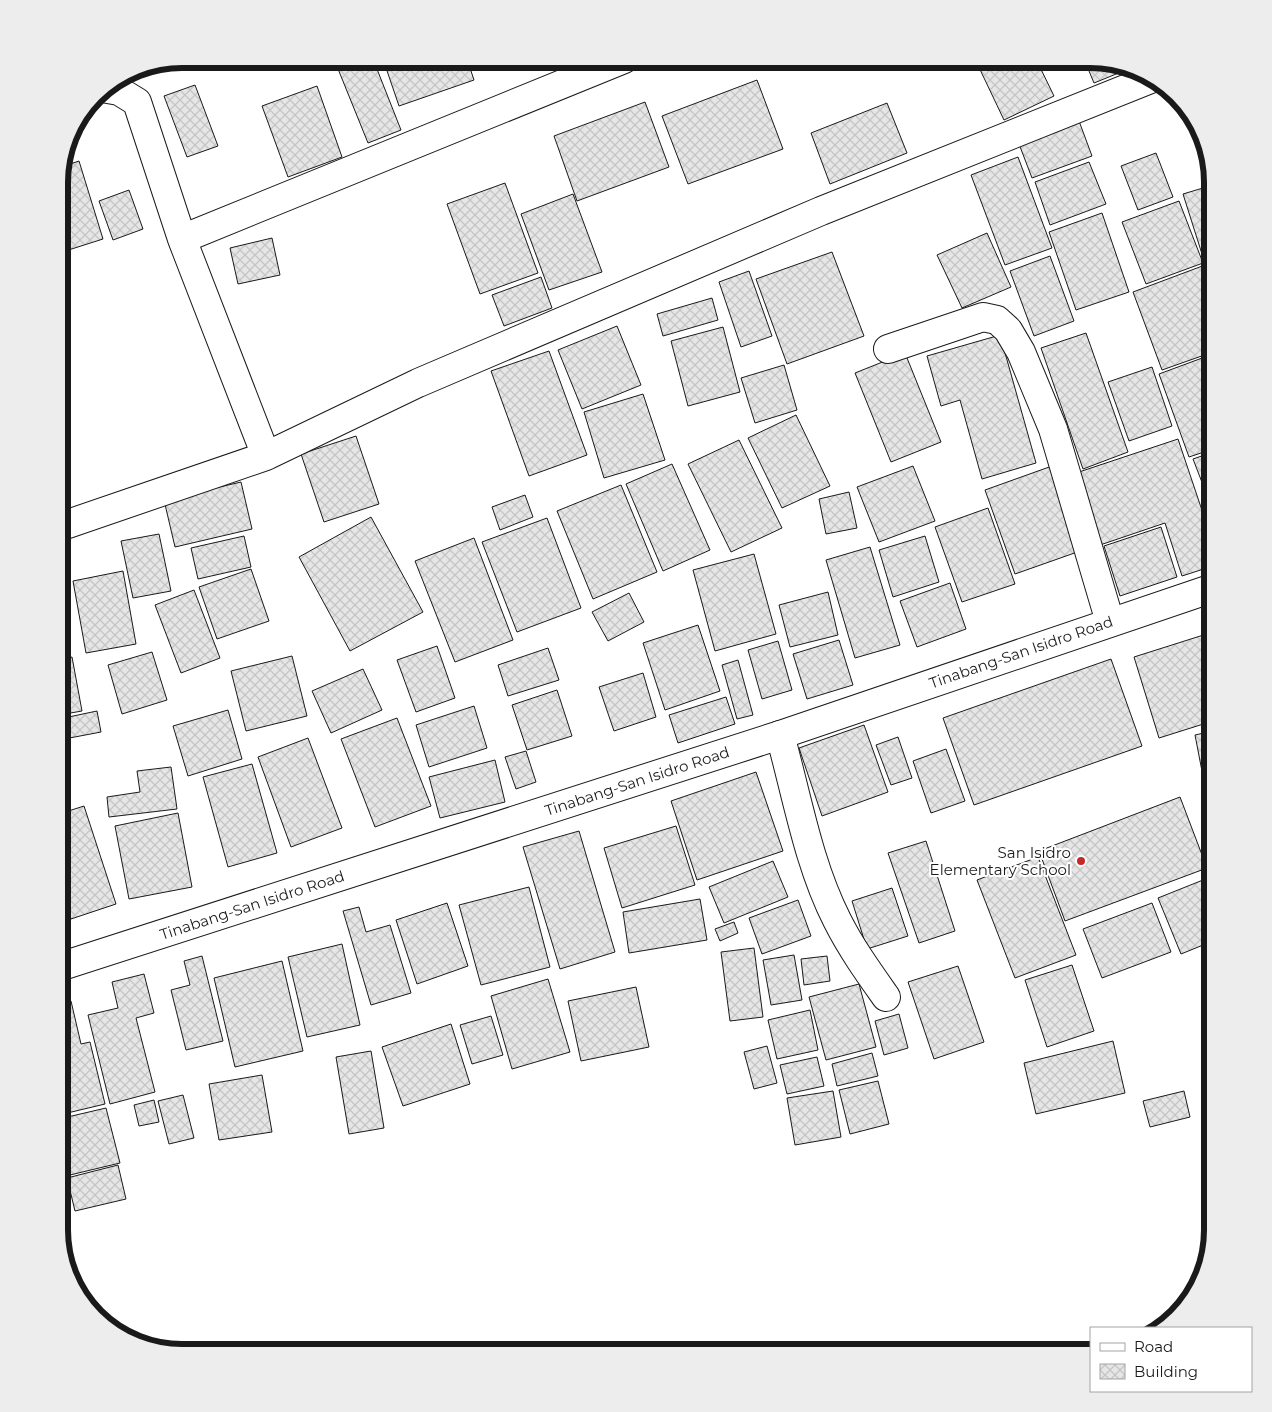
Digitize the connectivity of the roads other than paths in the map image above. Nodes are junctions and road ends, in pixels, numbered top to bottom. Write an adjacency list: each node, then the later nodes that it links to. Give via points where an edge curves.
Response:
1 (602, 68): 4 (street)
2 (1145, 81): 6 (street, via 812,215 418,383)
3 (113, 90): 4 (street, via 137,102)
4 (182, 239): 6 (street)
5 (888, 350): 9 (street, via 983,317 997,320 1008,330 1021,352 1053,429)
6 (266, 456): 7 (street)
7 (68, 523)
8 (1204, 591): 9 (street, Tinabang-San Isidro Road)
9 (1110, 622): 10 (street, Tinabang-San Isidro Road)
10 (780, 735): 11 (street, Tinabang-San Isidro Road); 12 (street, via 816,868 837,919 859,960)
11 (68, 964)
12 (886, 998)

